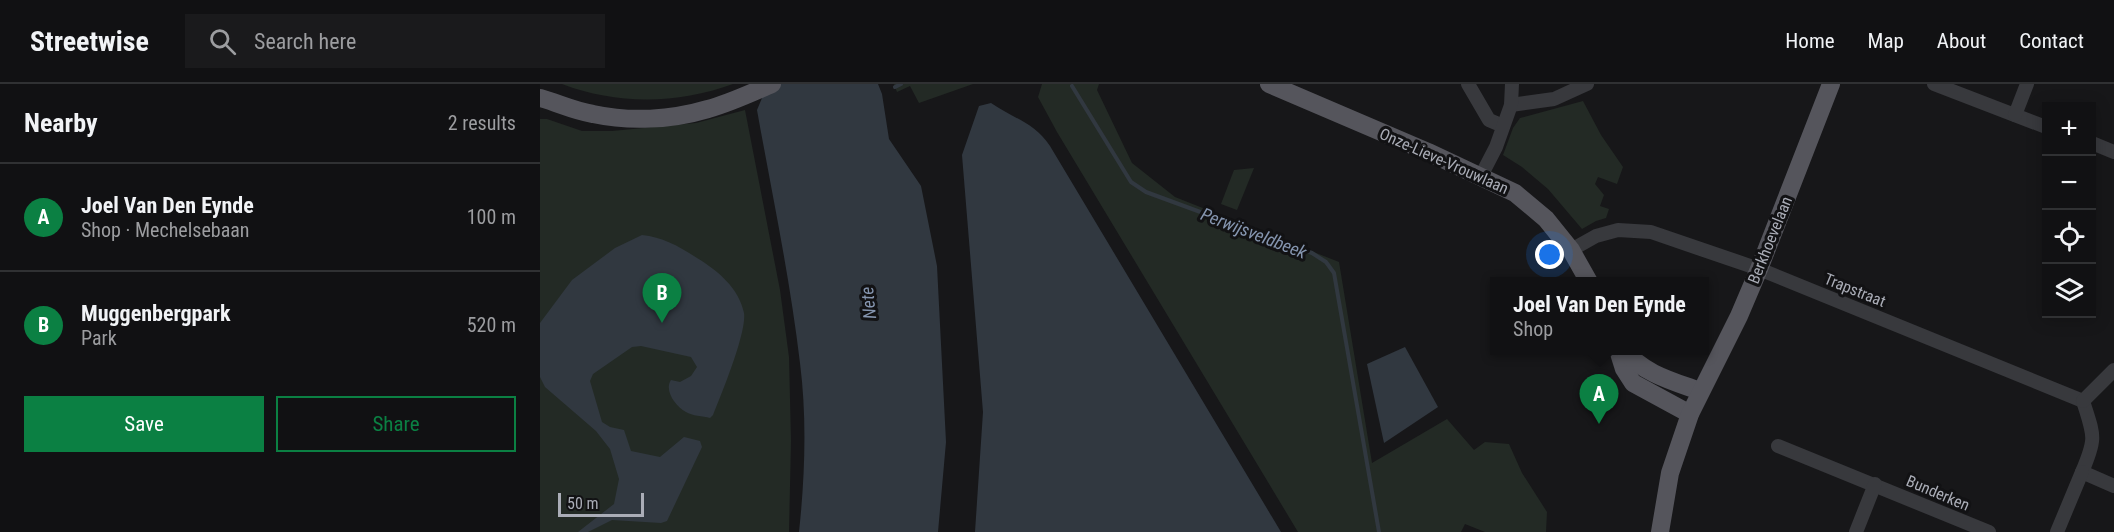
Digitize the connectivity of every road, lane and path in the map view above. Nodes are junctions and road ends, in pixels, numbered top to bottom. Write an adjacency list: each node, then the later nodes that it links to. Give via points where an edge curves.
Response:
1 (1269, 84): 19 (main road, Onze-Lieve-Vrouwlaan)
2 (1468, 84): 16 (street, via 1489,120)
3 (1512, 84): 11 (street)
4 (1587, 84): 11 (street, via 1554,99)
5 (1831, 84): 21 (main road, Berkhoevelaan)
6 (1934, 84): 14 (street)
7 (2026, 84): 14 (street)
8 (766, 87): 13 (main road, via 710,109 660,117 614,117)
9 (540, 89): 13 (main road, via 555,95)
10 (540, 98): 13 (main road)
11 (1511, 105): 16 (street)
12 (540, 108): 13 (main road)
13 (568, 108)
14 (2015, 115): 15 (street)
15 (2042, 125)
16 (1503, 126): 19 (street)
17 (2096, 145): 18 (street)
18 (2114, 152)
19 (1481, 176): 20 (main road, Onze-Lieve-Vrouwlaan, via 1515,193 1546,219)
20 (1571, 250): 21 (street, Trapstraat, via 1596,236 1618,230 1651,232); 22 (main road, Onze-Lieve-Vrouwlaan)
21 (1759, 269): 26 (main road, Berkhoevelaan); 27 (street, Trapstraat)
22 (1586, 277)
23 (1619, 355): 28 (main road, via 1633,383)
24 (1629, 355): 26 (main road, via 1649,370)
25 (2114, 370): 27 (street)
26 (1700, 391): 28 (main road, Berkhoevelaan)
27 (2084, 401): 30 (street, via 2094,438)
28 (1690, 414): 33 (main road, Berkhoevelaan, via 1670,473)
29 (1778, 446): 31 (street, Bunderken)
30 (2082, 472): 32 (street); 36 (street)
31 (1875, 484): 34 (street); 35 (street, Bunderken)
32 (2114, 486)
33 (1660, 532)
34 (1856, 532)
35 (1989, 532)
36 (2057, 532)

